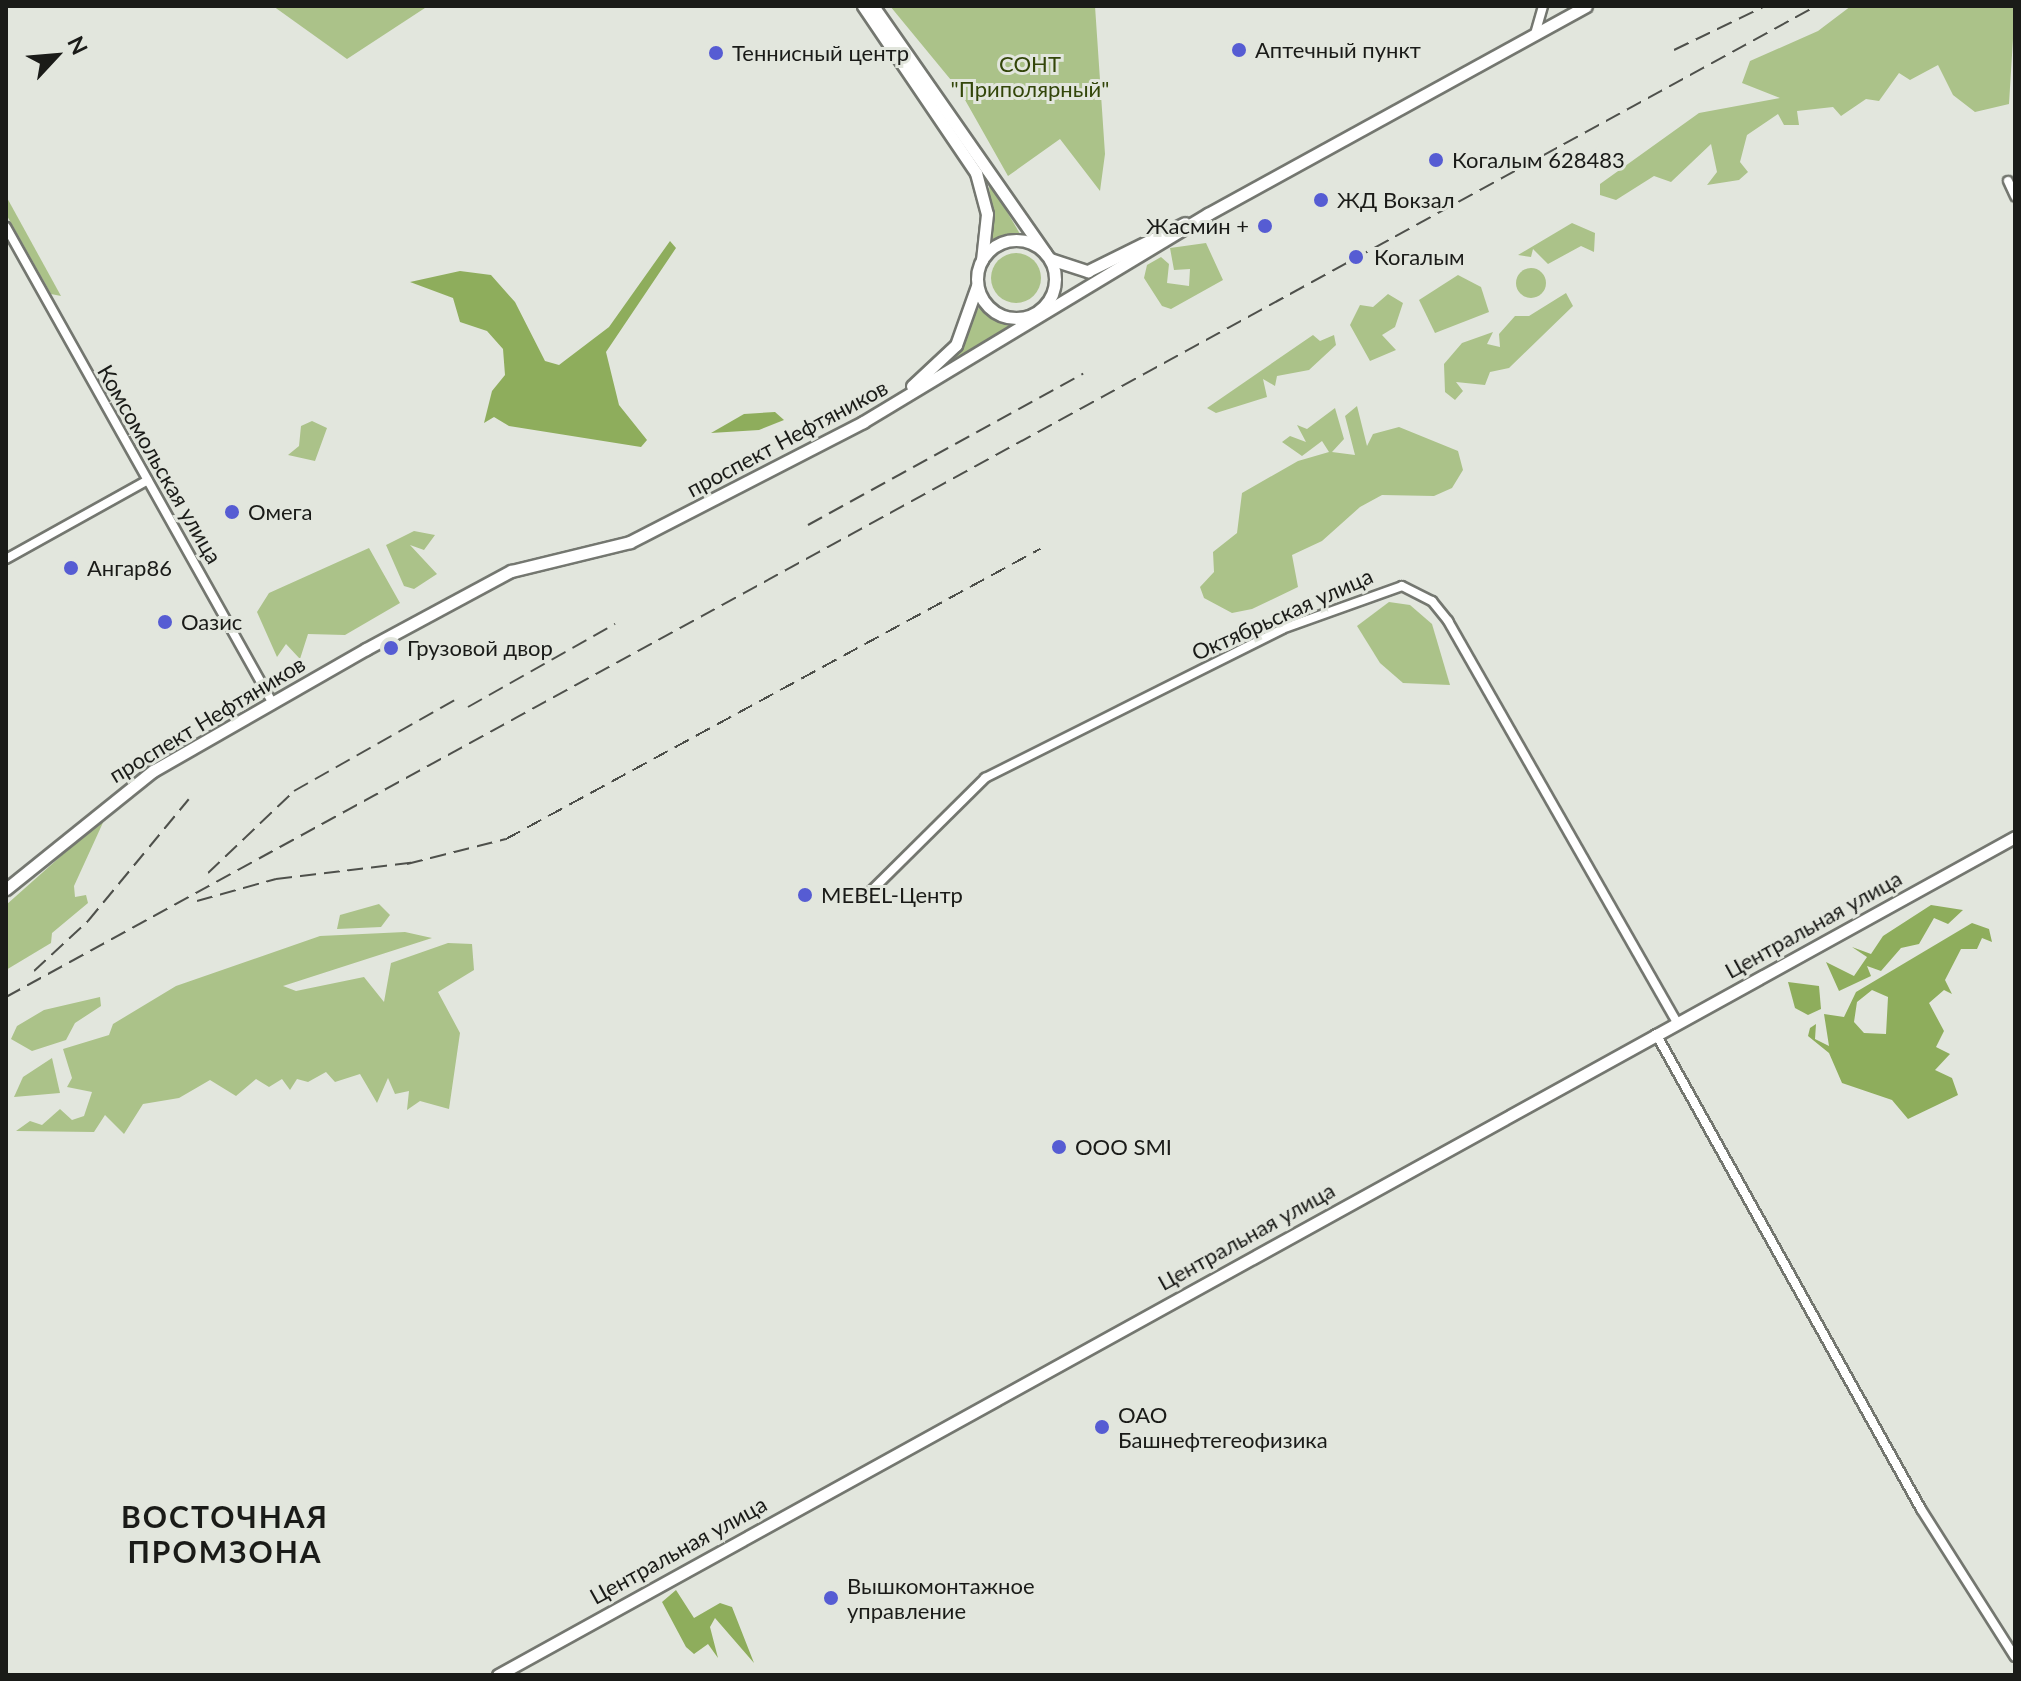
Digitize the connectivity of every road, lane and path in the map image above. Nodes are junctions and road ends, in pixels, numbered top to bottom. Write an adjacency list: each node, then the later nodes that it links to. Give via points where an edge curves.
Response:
1 (863, 6): 12 (main road, via 976,173 987,214)
2 (873, 6): 11 (main road)
3 (1544, 6): 5 (street); 6 (street)
4 (1586, 6): 5 (main road, проспект Нефтяников)
5 (1563, 19): 6 (main road, проспект Нефтяников)
6 (1534, 35): 9 (main road, проспект Нефтяников)
7 (2008, 181): 8 (street)
8 (2015, 196)
9 (1208, 214): 11 (main road, via 1088,271); 14 (main road, проспект Нефтяников)
10 (6, 230): 18 (street, Комсомольская улица)
11 (1047, 256): 12 (main road, via 1015,240); 15 (main road, via 1054,287)
12 (982, 260): 13 (main road)
13 (978, 280): 15 (main road, via 998,313); 17 (main road, via 968,321 949,354)
14 (1067, 298): 15 (main road); 16 (main road, проспект Нефтяников)
15 (1037, 311): 16 (main road)
16 (1012, 333): 17 (main road, проспект Нефтяников)
17 (863, 422): 20 (main road, проспект Нефтяников, via 614,549 501,575)
18 (148, 480): 19 (street); 20 (street, Комсомольская улица)
19 (6, 559)
20 (272, 702): 22 (main road, проспект Нефтяников, via 116,796)
21 (2015, 837): 24 (main road, Центральная улица)
22 (6, 889)
23 (871, 891): 24 (street, Октябрьская улица, via 985,778 1282,629 1402,586 1432,601 1448,621)
24 (1677, 1022): 25 (main road, Центральная улица)
25 (1656, 1034): 26 (street, via 1927,1520); 27 (main road, Центральная улица)
26 (2015, 1657)
27 (498, 1675)

